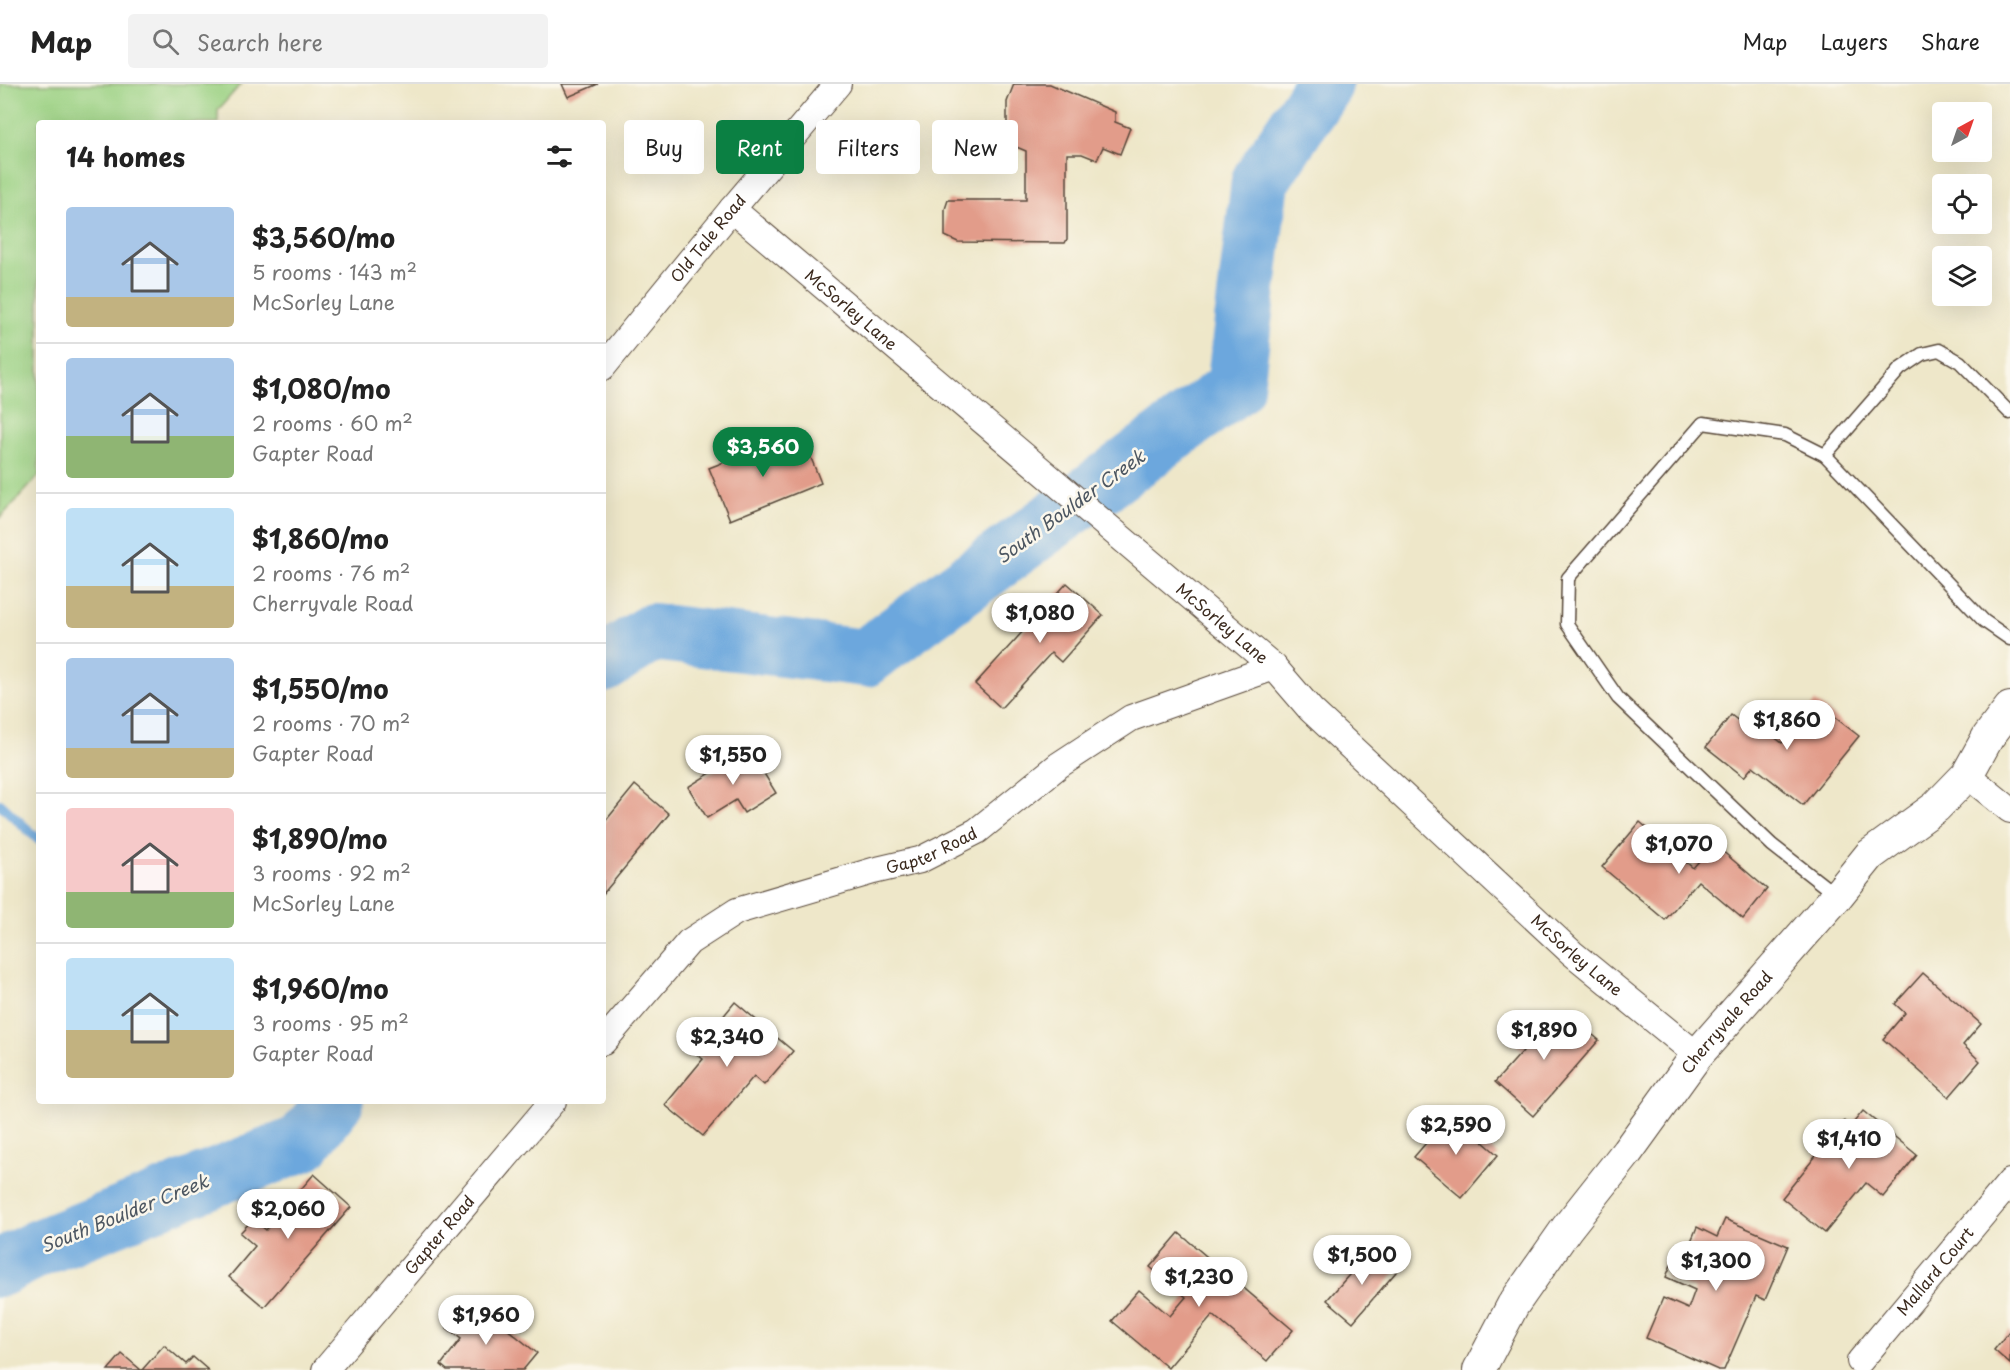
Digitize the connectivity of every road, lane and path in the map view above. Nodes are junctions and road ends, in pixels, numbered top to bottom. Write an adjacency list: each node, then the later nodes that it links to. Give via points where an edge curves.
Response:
1 (838, 84): 2 (street, Old Tale Road)
2 (732, 209): 3 (street, Old Tale Road); 7 (street, McSorley Lane)
3 (606, 363)
4 (2010, 413): 5 (lane, via 1960,362 1939,350 1922,354 1900,369)
5 (1824, 455): 6 (lane, via 1984,621); 11 (lane, via 1785,435 1703,423 1568,578 1567,624 1618,698 1772,845)
6 (2010, 639)
7 (1274, 667): 12 (street, Gapter Road, via 1131,718 1059,765 977,831 920,860 737,911 688,942); 13 (street, McSorley Lane, via 1311,710 1572,953)
8 (2010, 708): 9 (street, Cherryvale Road)
9 (1967, 775): 10 (street); 11 (street, Cherryvale Road, via 1936,807 1870,855)
10 (2010, 810)
11 (1837, 896): 13 (street, Cherryvale Road)
12 (606, 1038)
13 (1697, 1054): 18 (street, Cherryvale Road, via 1513,1305)
14 (550, 1104): 17 (street, Gapter Road)
15 (2010, 1182): 16 (street, Mallard Court)
16 (1860, 1361)
17 (326, 1370)
18 (1479, 1370)

